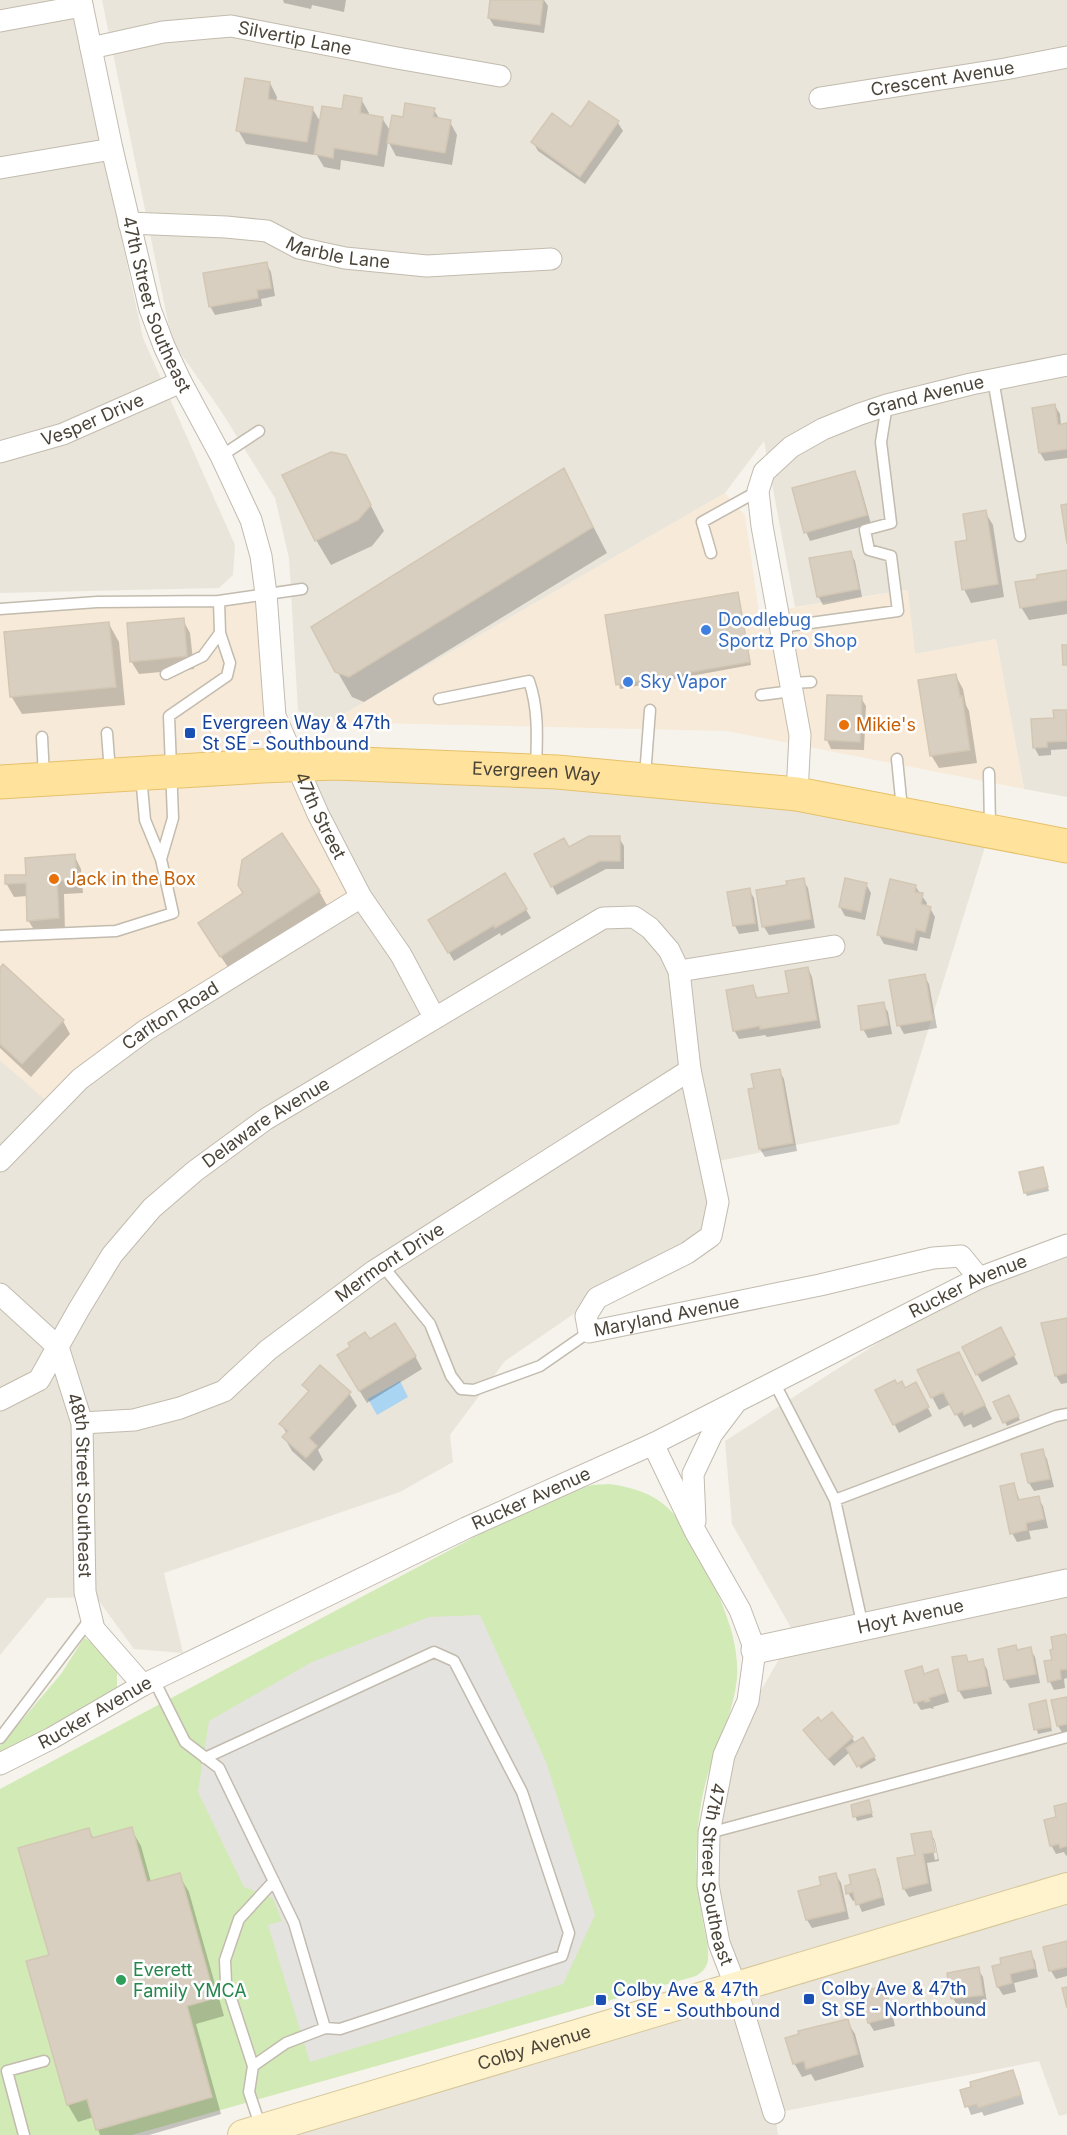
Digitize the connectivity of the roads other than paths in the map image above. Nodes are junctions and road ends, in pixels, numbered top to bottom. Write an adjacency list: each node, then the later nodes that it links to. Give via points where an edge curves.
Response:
1 (82, 3): 2 (street); 3 (street, 47th Street Southeast)
2 (0, 21)
3 (91, 48): 5 (street, Silvertip Lane, via 163,32 231,26); 7 (street, 47th Street Southeast)
4 (1067, 57): 6 (street, Crescent Avenue)
5 (500, 76)
6 (820, 98)
7 (112, 149): 8 (street); 9 (street, 47th Street Southeast)
8 (0, 168)
9 (129, 223): 10 (street, Marble Lane, via 267,231 299,248 345,258 427,267); 13 (street, 47th Street Southeast, via 150,309)
10 (551, 259)
11 (1067, 365): 12 (street, Grand Avenue)
12 (993, 379): 14 (street, Grand Avenue); 19 (lane)
13 (181, 382): 16 (street, Vesper Drive, via 63,434); 17 (street, 47th Street Southeast)
14 (887, 405): 18 (street, Grand Avenue, via 824,429 791,447 764,472); 25 (lane, via 881,442 891,523 865,530 869,550 891,556 898,611)
15 (259, 431): 17 (lane)
16 (0, 452)
17 (221, 456): 22 (street, 47th Street Southeast, via 250,520 261,556)
18 (758, 491): 20 (lane, via 702,522); 25 (street)
19 (1020, 536)
20 (711, 553)
21 (302, 589): 22 (lane)
22 (266, 594): 23 (lane); 35 (street, 47th Street, via 275,716)
23 (219, 601): 24 (lane); 26 (lane)
24 (0, 609)
25 (781, 627): 28 (street)
26 (220, 633): 27 (lane, via 203,656); 37 (lane, via 230,663 227,676 168,716)
27 (166, 674)
28 (798, 686): 29 (lane); 42 (street)
29 (762, 695)
30 (440, 699): 36 (lane, via 529,681 538,719)
31 (650, 710): 40 (lane)
32 (107, 733): 37 (lane)
33 (42, 737): 39 (lane)
34 (897, 759): 43 (lane)
35 (296, 765): 36 (main road, Evergreen Way); 37 (main road, Evergreen Way); 47 (street, 47th Street)
36 (536, 772): 40 (main road, Evergreen Way)
37 (141, 773): 39 (main road, Evergreen Way); 46 (lane, via 145,820); 46 (lane, via 173,818)
38 (988, 773): 44 (lane)
39 (44, 779): 41 (main road, Evergreen Way)
40 (645, 780): 42 (main road, Evergreen Way)
41 (0, 782)
42 (797, 794): 43 (main road, Evergreen Way)
43 (903, 814): 44 (main road, Evergreen Way)
44 (990, 831): 45 (main road, Evergreen Way)
45 (1067, 846)
46 (161, 859): 49 (lane, via 173,914 116,931)
47 (361, 897): 52 (street, 47th Street, via 401,955); 54 (street, Carlton Road, via 146,1030 80,1079)
48 (603, 918): 51 (street, Maryland Avenue, via 634,917 650,928 669,950); 52 (street, Delaware Avenue)
49 (0, 936)
50 (834, 946): 51 (street)
51 (679, 971): 53 (street, Maryland Avenue)
52 (434, 1017): 60 (street, Delaware Avenue, via 266,1119 161,1200 112,1255)
53 (690, 1070): 56 (street, Mermont Drive); 59 (street, Maryland Avenue, via 718,1202 711,1236 687,1253 597,1298 586,1316)
54 (0, 1161)
55 (1067, 1245): 57 (street, Rucker Avenue)
56 (382, 1265): 59 (lane, via 430,1324 451,1376 461,1389 474,1390 540,1366); 65 (street, Mermont Drive, via 268,1350 224,1391 134,1420)
57 (979, 1278): 59 (street, Maryland Avenue, via 961,1256 933,1258); 61 (street, Rucker Avenue)
58 (0, 1294): 60 (street)
59 (589, 1332)
60 (58, 1347): 62 (street, Delaware Avenue, via 39,1380); 65 (street, 48th Street Southeast)
61 (774, 1382): 63 (street, Rucker Avenue); 67 (lane)
62 (0, 1400)
63 (738, 1400): 66 (street, Rucker Avenue); 68 (street, via 712,1434 693,1474)
64 (1067, 1414): 67 (lane)
65 (82, 1423): 70 (street, 48th Street Southeast, via 85,1592)
66 (652, 1444): 68 (street, 47th Street Southeast); 73 (street, Rucker Avenue, via 456,1533)
67 (835, 1500): 71 (lane)
68 (695, 1531): 72 (street, 47th Street Southeast, via 740,1610)
69 (1067, 1583): 71 (street, Hoyt Avenue)
70 (91, 1618): 73 (street, 48th Street Southeast, via 94,1629); 74 (lane)
71 (863, 1627): 72 (street, Hoyt Avenue)
72 (755, 1650): 78 (street, 47th Street Southeast, via 748,1701 724,1755)
73 (148, 1682): 76 (lane, via 185,1742); 77 (street, Rucker Avenue)
74 (0, 1737)
75 (1067, 1737): 78 (lane)
76 (205, 1758): 79 (lane, via 219,1768); 82 (lane, via 434,1652 453,1661 522,1792 568,1933 562,1956 340,2029)
77 (0, 1764)
78 (709, 1833): 81 (street, 47th Street Southeast, via 708,1885 719,1943)
79 (274, 1881): 82 (lane, via 294,1923); 84 (lane, via 239,1919 225,1960 226,1983)
80 (1067, 1888): 81 (main road, Colby Avenue)
81 (736, 1987): 85 (street, 47th Street Southeast); 86 (main road, Colby Avenue)
82 (326, 2028): 84 (lane, via 286,2043)
83 (44, 2061): 87 (lane, via 7,2071)
84 (253, 2066): 86 (lane, via 249,2092)
85 (774, 2113)
86 (252, 2133)
87 (24, 2135)

